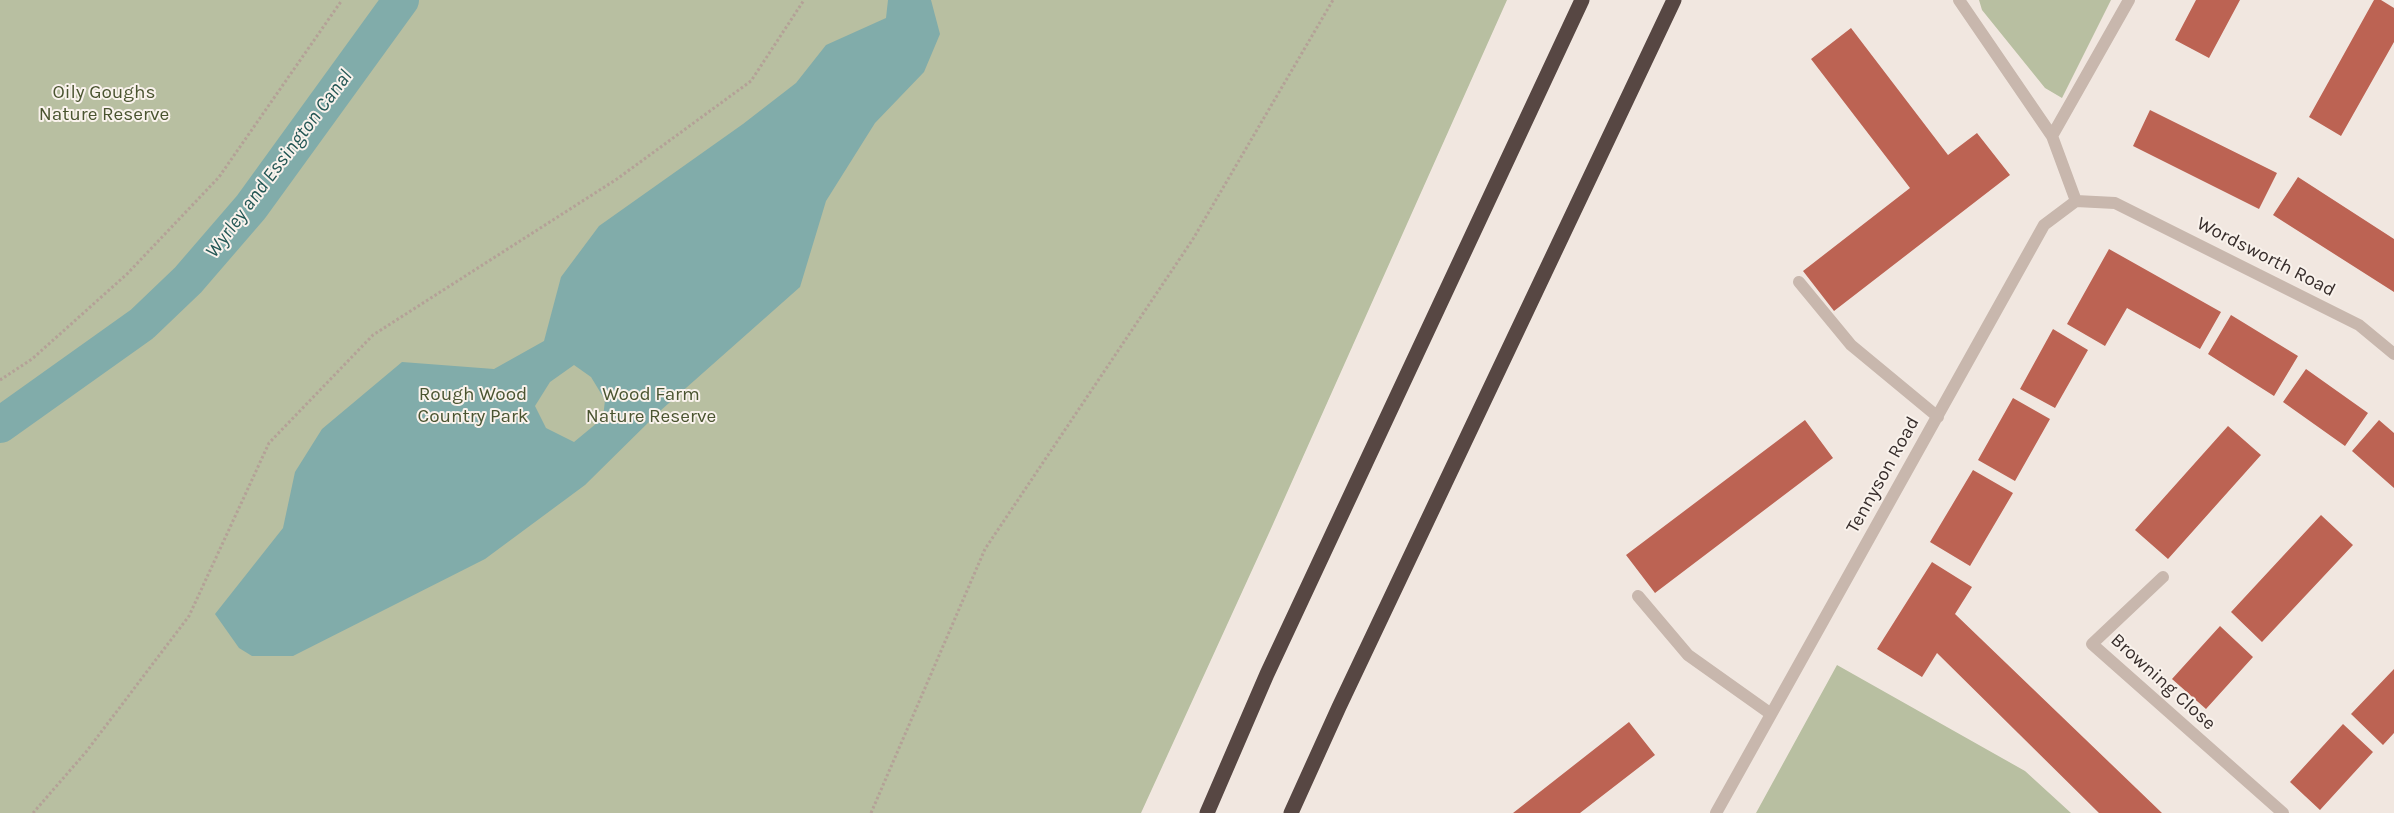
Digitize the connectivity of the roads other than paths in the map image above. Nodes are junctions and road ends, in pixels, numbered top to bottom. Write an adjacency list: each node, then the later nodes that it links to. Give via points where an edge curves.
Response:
1 (1582, 0): 13 (highway, via 1271,666)
2 (1674, 0): 14 (highway, via 1339,707)
3 (1959, 0): 5 (street)
4 (2129, 0): 5 (street)
5 (2052, 136): 6 (street)
6 (2076, 201): 8 (street, Wordsworth Road, via 2115,203 2359,325); 9 (street, Tennyson Road, via 2044,226)
7 (1800, 282): 9 (street, via 1850,345)
8 (2394, 354)
9 (1938, 417): 12 (street, Tennyson Road)
10 (2163, 577): 16 (street, Browning Close, via 2092,644)
11 (1638, 596): 12 (street, via 1688,655)
12 (1771, 714): 15 (street, Tennyson Road)
13 (1207, 813)
14 (1292, 813)
15 (1716, 813)
16 (2283, 813)

